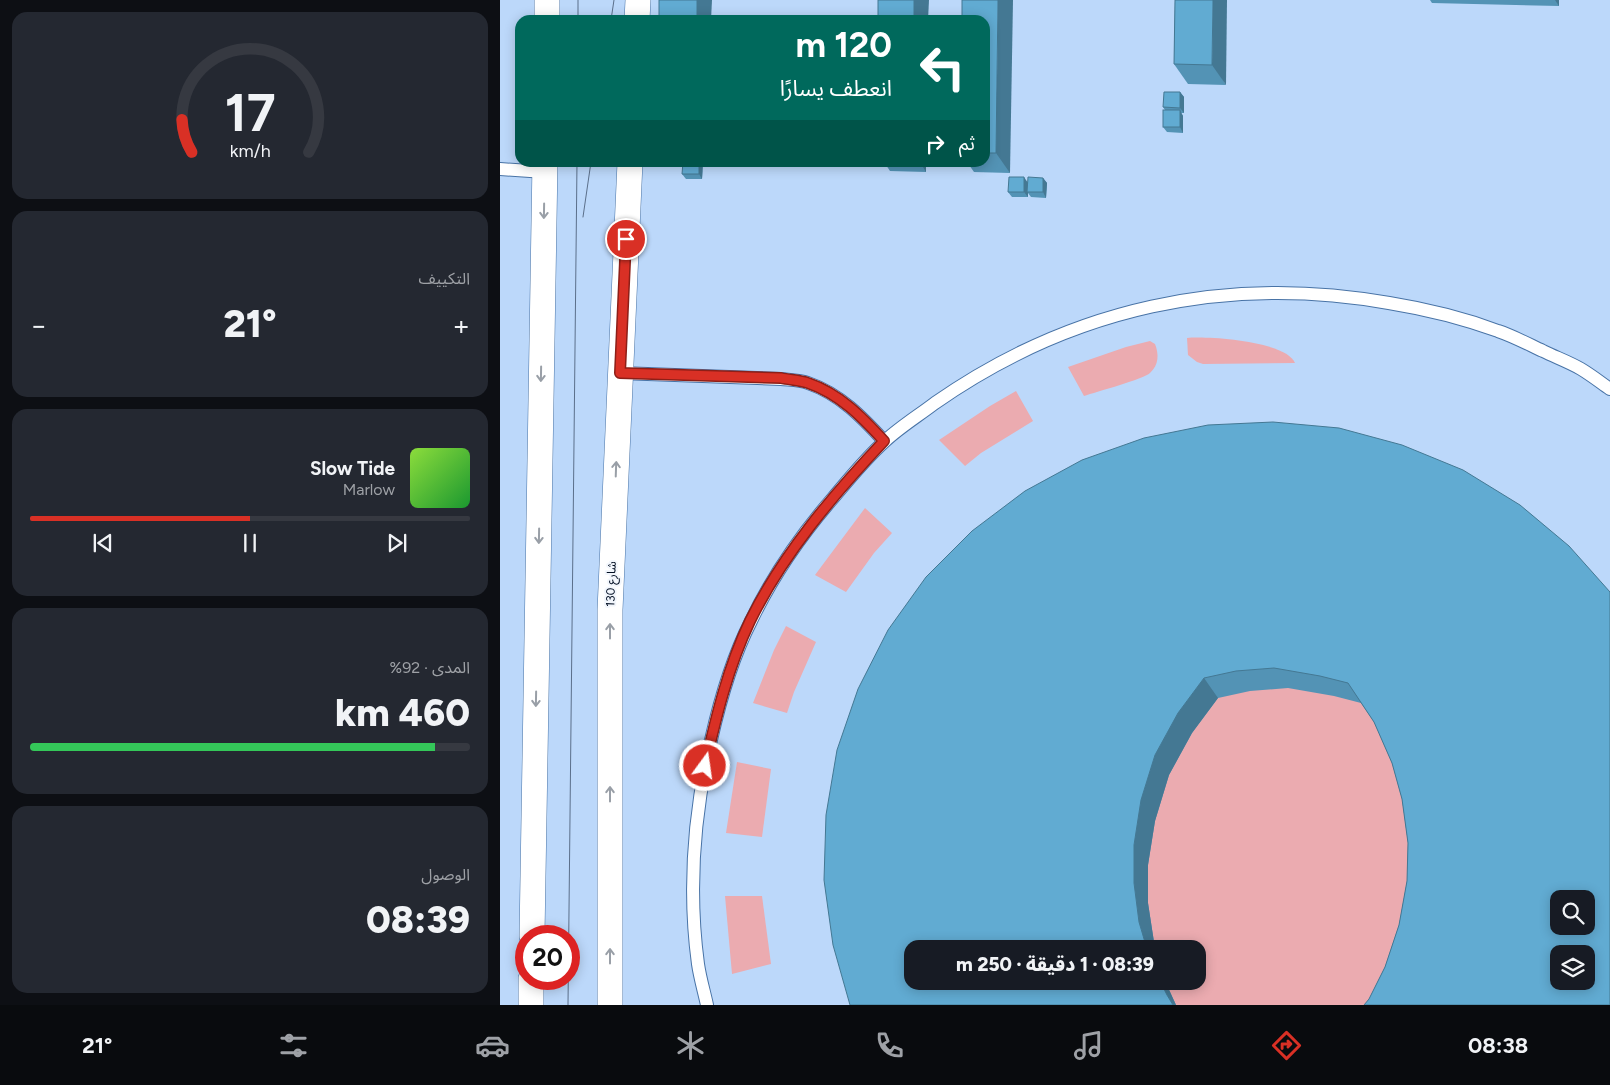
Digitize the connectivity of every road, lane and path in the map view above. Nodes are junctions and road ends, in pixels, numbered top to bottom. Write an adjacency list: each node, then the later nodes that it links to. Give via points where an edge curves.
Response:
1 (548, 0): 3 (street)
2 (638, 0): 4 (street)
3 (547, 15)
4 (637, 15)
5 (545, 167): 7 (lane); 11 (street, one-way to 11)
6 (630, 167): 8 (street, شارع 130)
7 (500, 169)
8 (620, 373): 10 (lane, via 781,378 806,382 830,392 849,406); 14 (street, شارع 130, one-way to 8, via 610,610)
9 (1610, 389): 10 (lane, via 1579,368 1500,331 1424,309 1356,297 1251,292 1141,308 1042,342 962,385)
10 (884, 441): 15 (lane, via 820,513 794,548 750,621 730,671 705,766 693,866 698,966)
11 (532, 925)
12 (531, 990): 13 (street)
13 (531, 1005)
14 (610, 1005)
15 (707, 1005)

